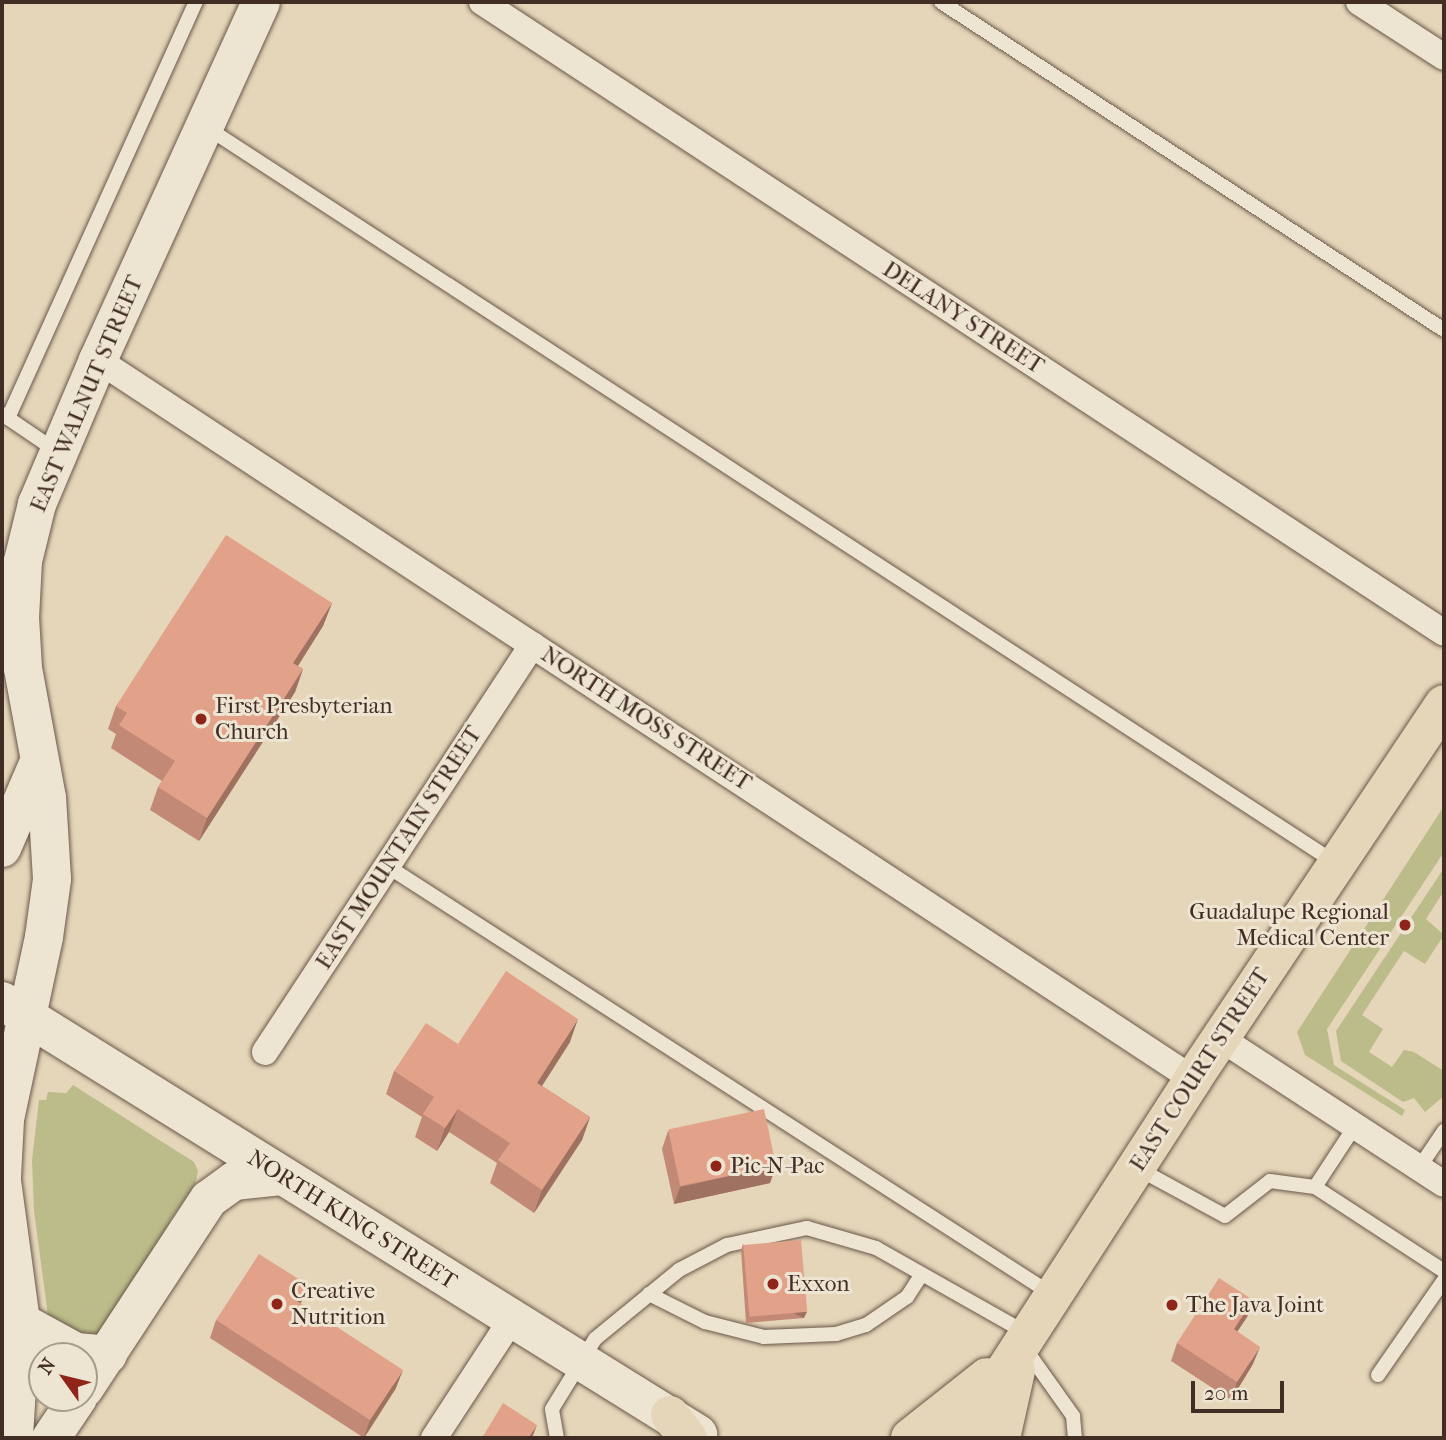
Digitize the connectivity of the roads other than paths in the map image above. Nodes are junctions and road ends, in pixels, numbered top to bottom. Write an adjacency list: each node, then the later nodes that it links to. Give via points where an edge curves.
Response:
1 (196, 2): 10 (lane)
2 (261, 2): 7 (street, EAST WALNUT STREET)
3 (482, 2): 13 (street, DELANY STREET)
4 (941, 2): 8 (lane)
5 (1359, 2): 6 (street)
6 (1444, 57)
7 (205, 127): 9 (street, EAST WALNUT STREET); 18 (lane)
8 (1444, 330)
9 (98, 360): 11 (street, EAST WALNUT STREET); 14 (street, NORTH MOSS STREET)
10 (5, 416): 11 (lane)
11 (59, 452): 12 (street, EAST WALNUT STREET, via 37,504)
12 (11, 624): 16 (street, EAST WALNUT STREET)
13 (1444, 633)
14 (532, 645): 19 (street, EAST MOUNTAIN STREET); 23 (street, NORTH MOSS STREET)
15 (1444, 704): 18 (main road, EAST COURT STREET)
16 (40, 759): 17 (street); 20 (street, EAST WALNUT STREET, via 52,879)
17 (2, 848)
18 (1337, 864): 21 (main road, EAST COURT STREET)
19 (387, 866): 22 (street, EAST MOUNTAIN STREET); 36 (lane)
20 (14, 1009): 28 (street, NORTH KING STREET); 29 (street)
21 (1220, 1038): 23 (main road, EAST COURT STREET); 24 (street)
22 (265, 1052)
23 (1193, 1079): 26 (main road, EAST COURT STREET)
24 (1355, 1126): 27 (street); 31 (lane)
25 (1444, 1131): 27 (lane)
26 (1136, 1168): 31 (lane, via 1225,1216 1270,1181); 36 (main road, EAST COURT STREET)
27 (1419, 1168): 30 (street)
28 (281, 1176): 37 (street, NORTH KING STREET); 40 (street, via 234,1181 209,1199)
29 (2, 1179): 38 (street)
30 (1444, 1185)
31 (1315, 1187): 32 (lane)
32 (1444, 1271)
33 (922, 1273): 35 (lane, via 876,1248 807,1228 727,1245 679,1270); 35 (lane, via 907,1297 866,1325 836,1334 764,1337 705,1322); 39 (lane)
34 (1444, 1280): 43 (lane)
35 (649, 1294): 41 (lane, via 596,1339)
36 (1054, 1296): 39 (main road, EAST COURT STREET)
37 (512, 1319): 41 (street, NORTH KING STREET); 48 (street)
38 (21, 1322): 40 (street, via 76,1352); 46 (street)
39 (1026, 1340): 51 (main road); 52 (main road, EAST COURT STREET); 53 (main road); 54 (lane, via 1073,1416)
40 (108, 1355): 42 (street)
41 (580, 1361): 45 (street, NORTH KING STREET); 49 (lane, via 552,1409)
42 (98, 1369)
43 (1378, 1375)
44 (69, 1412): 47 (street)
45 (674, 1427): 50 (street, NORTH KING STREET)
46 (14, 1438)
47 (51, 1438)
48 (434, 1438)
49 (557, 1438)
50 (704, 1438)
51 (910, 1438)
52 (961, 1438)
53 (1001, 1438)
54 (1075, 1438)

